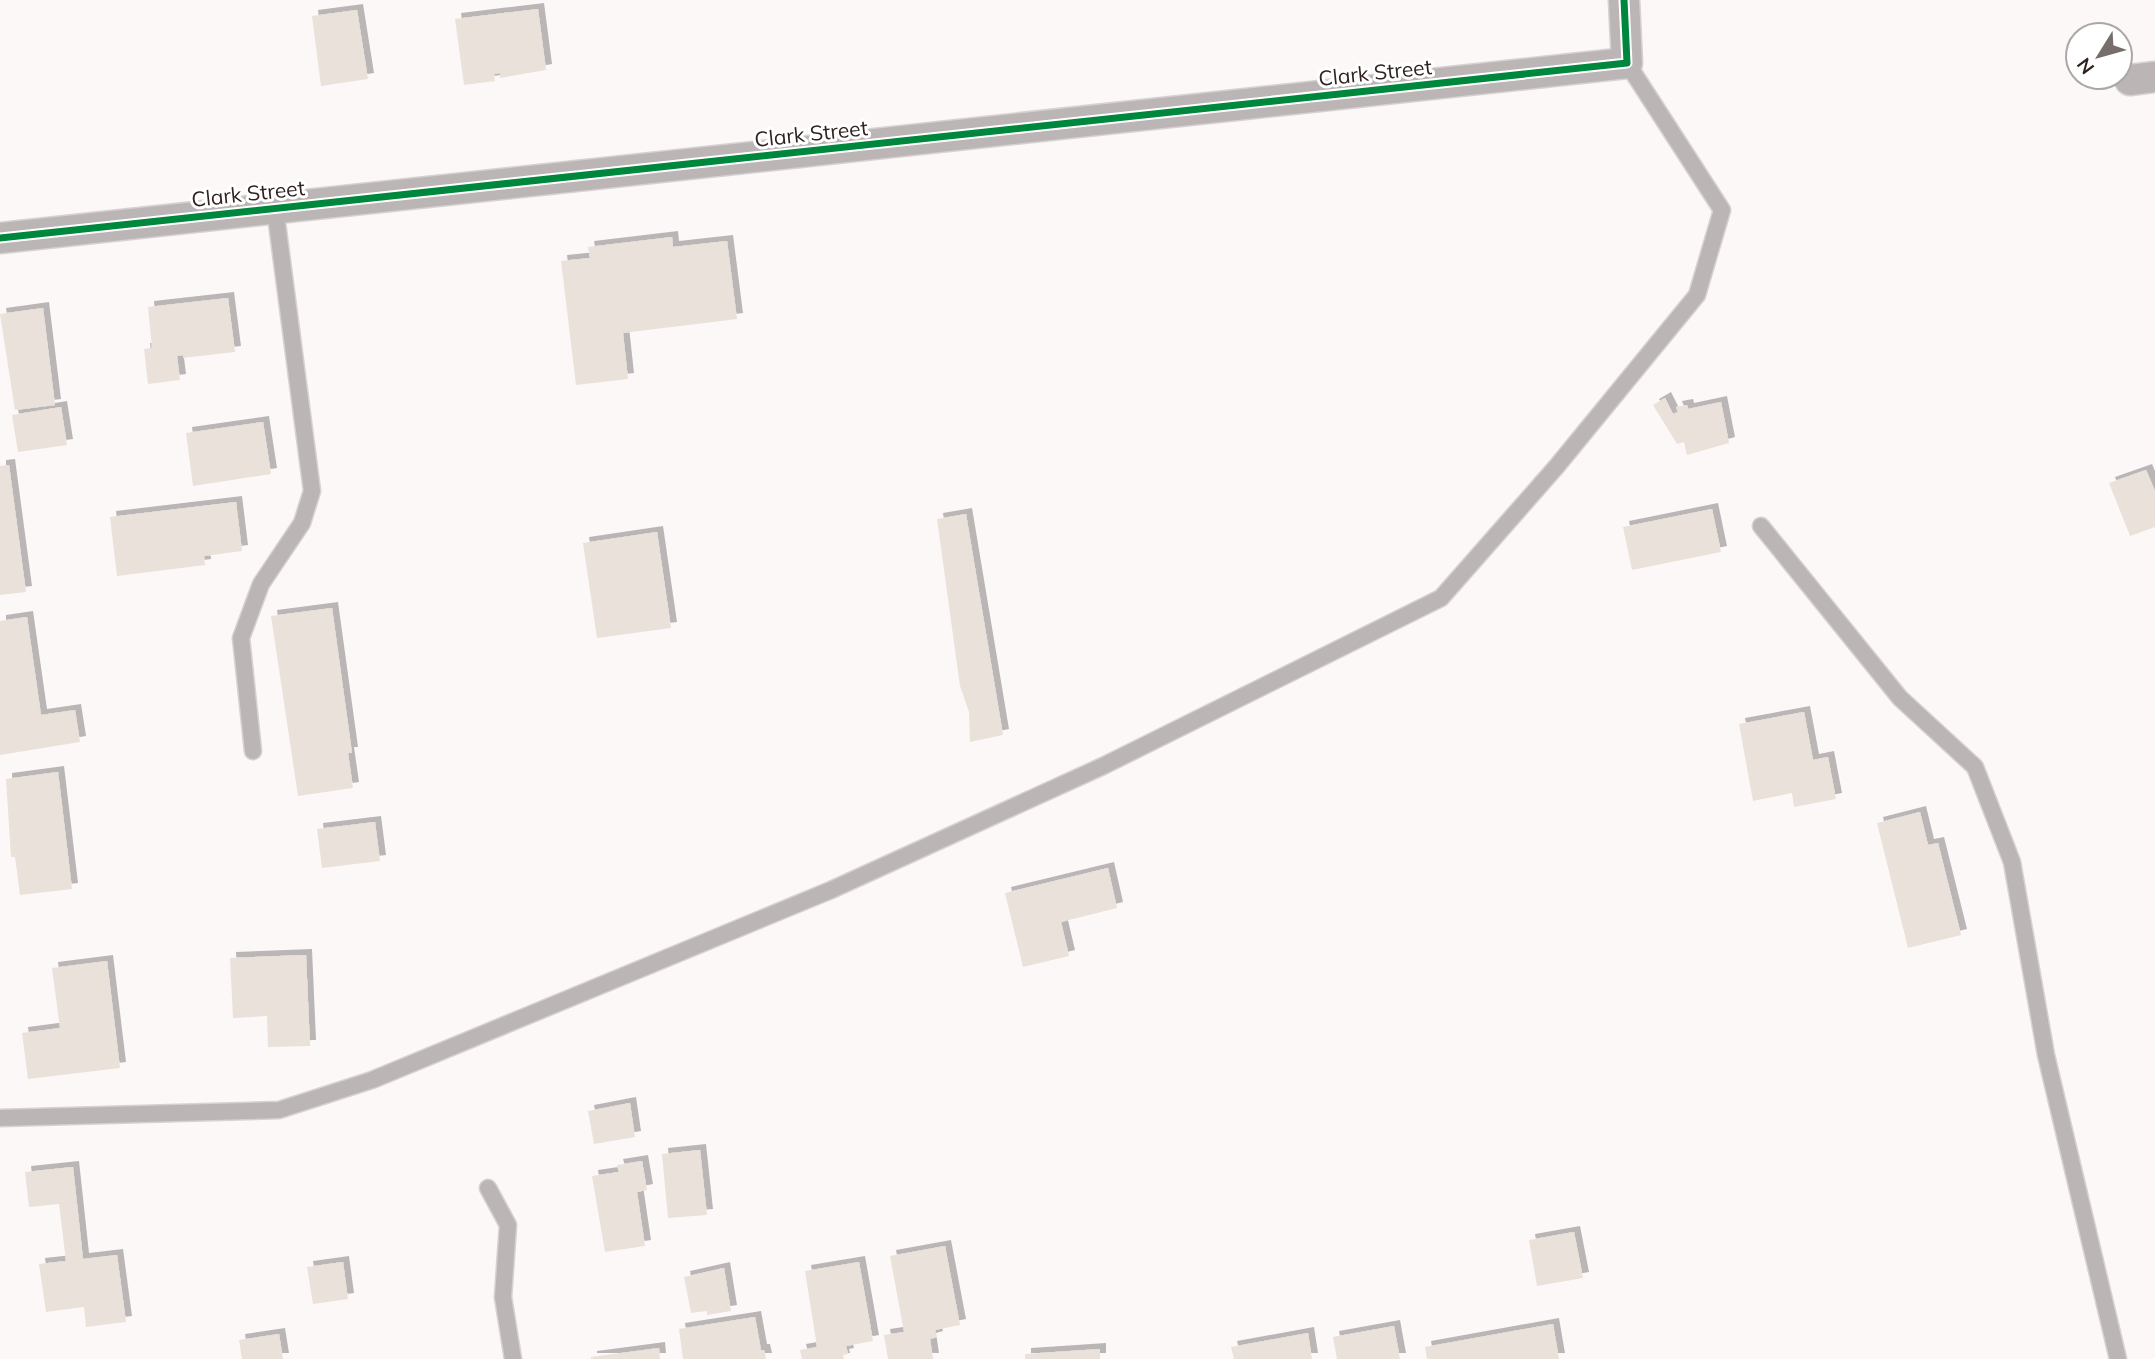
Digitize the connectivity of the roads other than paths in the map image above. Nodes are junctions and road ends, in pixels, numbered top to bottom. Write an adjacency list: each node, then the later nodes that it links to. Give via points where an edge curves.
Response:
1 (1624, 0): 2 (street)
2 (1627, 63): 3 (street, Clark Street); 7 (lane, via 1722,210 1697,295 1441,598 1103,766 831,890 372,1080 279,1110)
3 (275, 208): 4 (street, Clark Street); 6 (lane, via 312,491 302,523 261,584 241,638)
4 (0, 238)
5 (1761, 527): 10 (lane, via 1900,698 1975,767 2012,862 2046,1055)
6 (253, 751)
7 (0, 1118)
8 (488, 1188): 9 (lane, via 508,1225 503,1297)
9 (513, 1359)
10 (2118, 1359)

